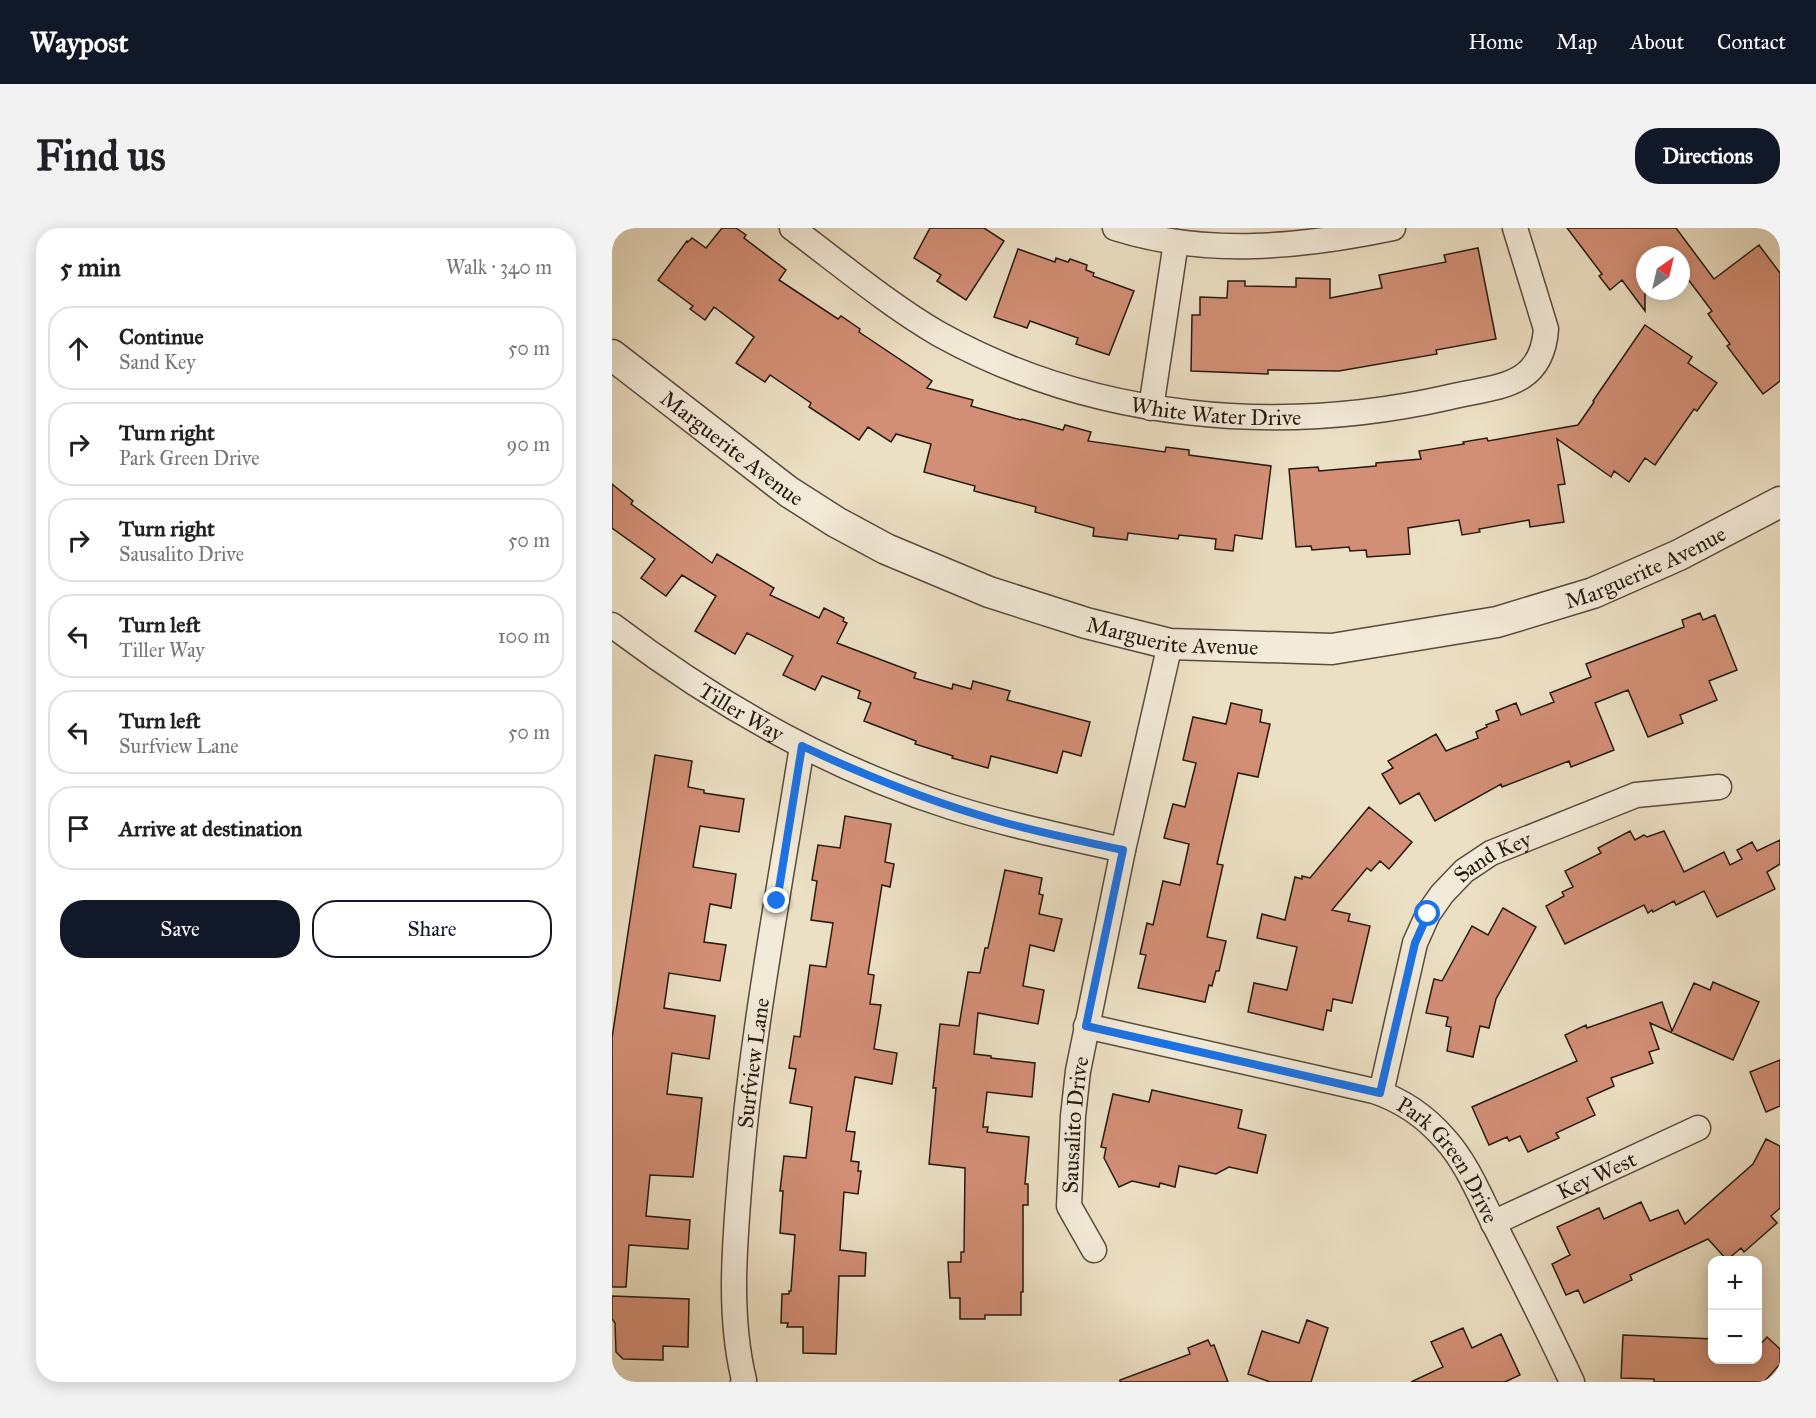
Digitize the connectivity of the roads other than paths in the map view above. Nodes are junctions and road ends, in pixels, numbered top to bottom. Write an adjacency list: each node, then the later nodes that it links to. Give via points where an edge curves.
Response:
1 (792, 228): 8 (street, White Water Drive, via 911,316 996,363 1088,395)
2 (1115, 228): 6 (street)
3 (1393, 228): 5 (street, via 1333,240)
4 (1515, 228): 8 (street, White Water Drive, via 1546,329 1545,346 1538,361 1528,374 1514,382 1419,404 1330,415 1241,416)
5 (1306, 235): 6 (street, via 1227,247)
6 (1176, 242): 8 (street)
7 (612, 355): 11 (street, Marguerite Avenue, via 789,492 886,549 989,592 1086,623)
8 (1151, 408)
9 (1780, 502): 11 (street, Marguerite Avenue, via 1679,555 1593,593 1497,622 1332,649)
10 (612, 625): 12 (street, Tiller Way, via 703,690)
11 (1170, 644): 14 (street, Sausalito Drive)
12 (802, 746): 14 (street, Tiller Way, via 872,778 950,806 1000,822); 20 (street, Surfview Lane, via 742,1140 733,1268)
13 (1719, 787): 16 (street, Sand Key, via 1636,795 1491,853 1464,871 1428,914 1415,943)
14 (1123, 850): 15 (street, Sausalito Drive)
15 (1086, 1026): 16 (street, Park Green Drive); 19 (street, Sausalito Drive, via 1073,1116 1070,1206)
16 (1380, 1093): 18 (street, Park Green Drive, via 1430,1123 1447,1141)
17 (1698, 1128): 18 (street, Key West)
18 (1493, 1222): 21 (street, Park Green Drive)
19 (1094, 1250)
20 (743, 1382)
21 (1572, 1382)

